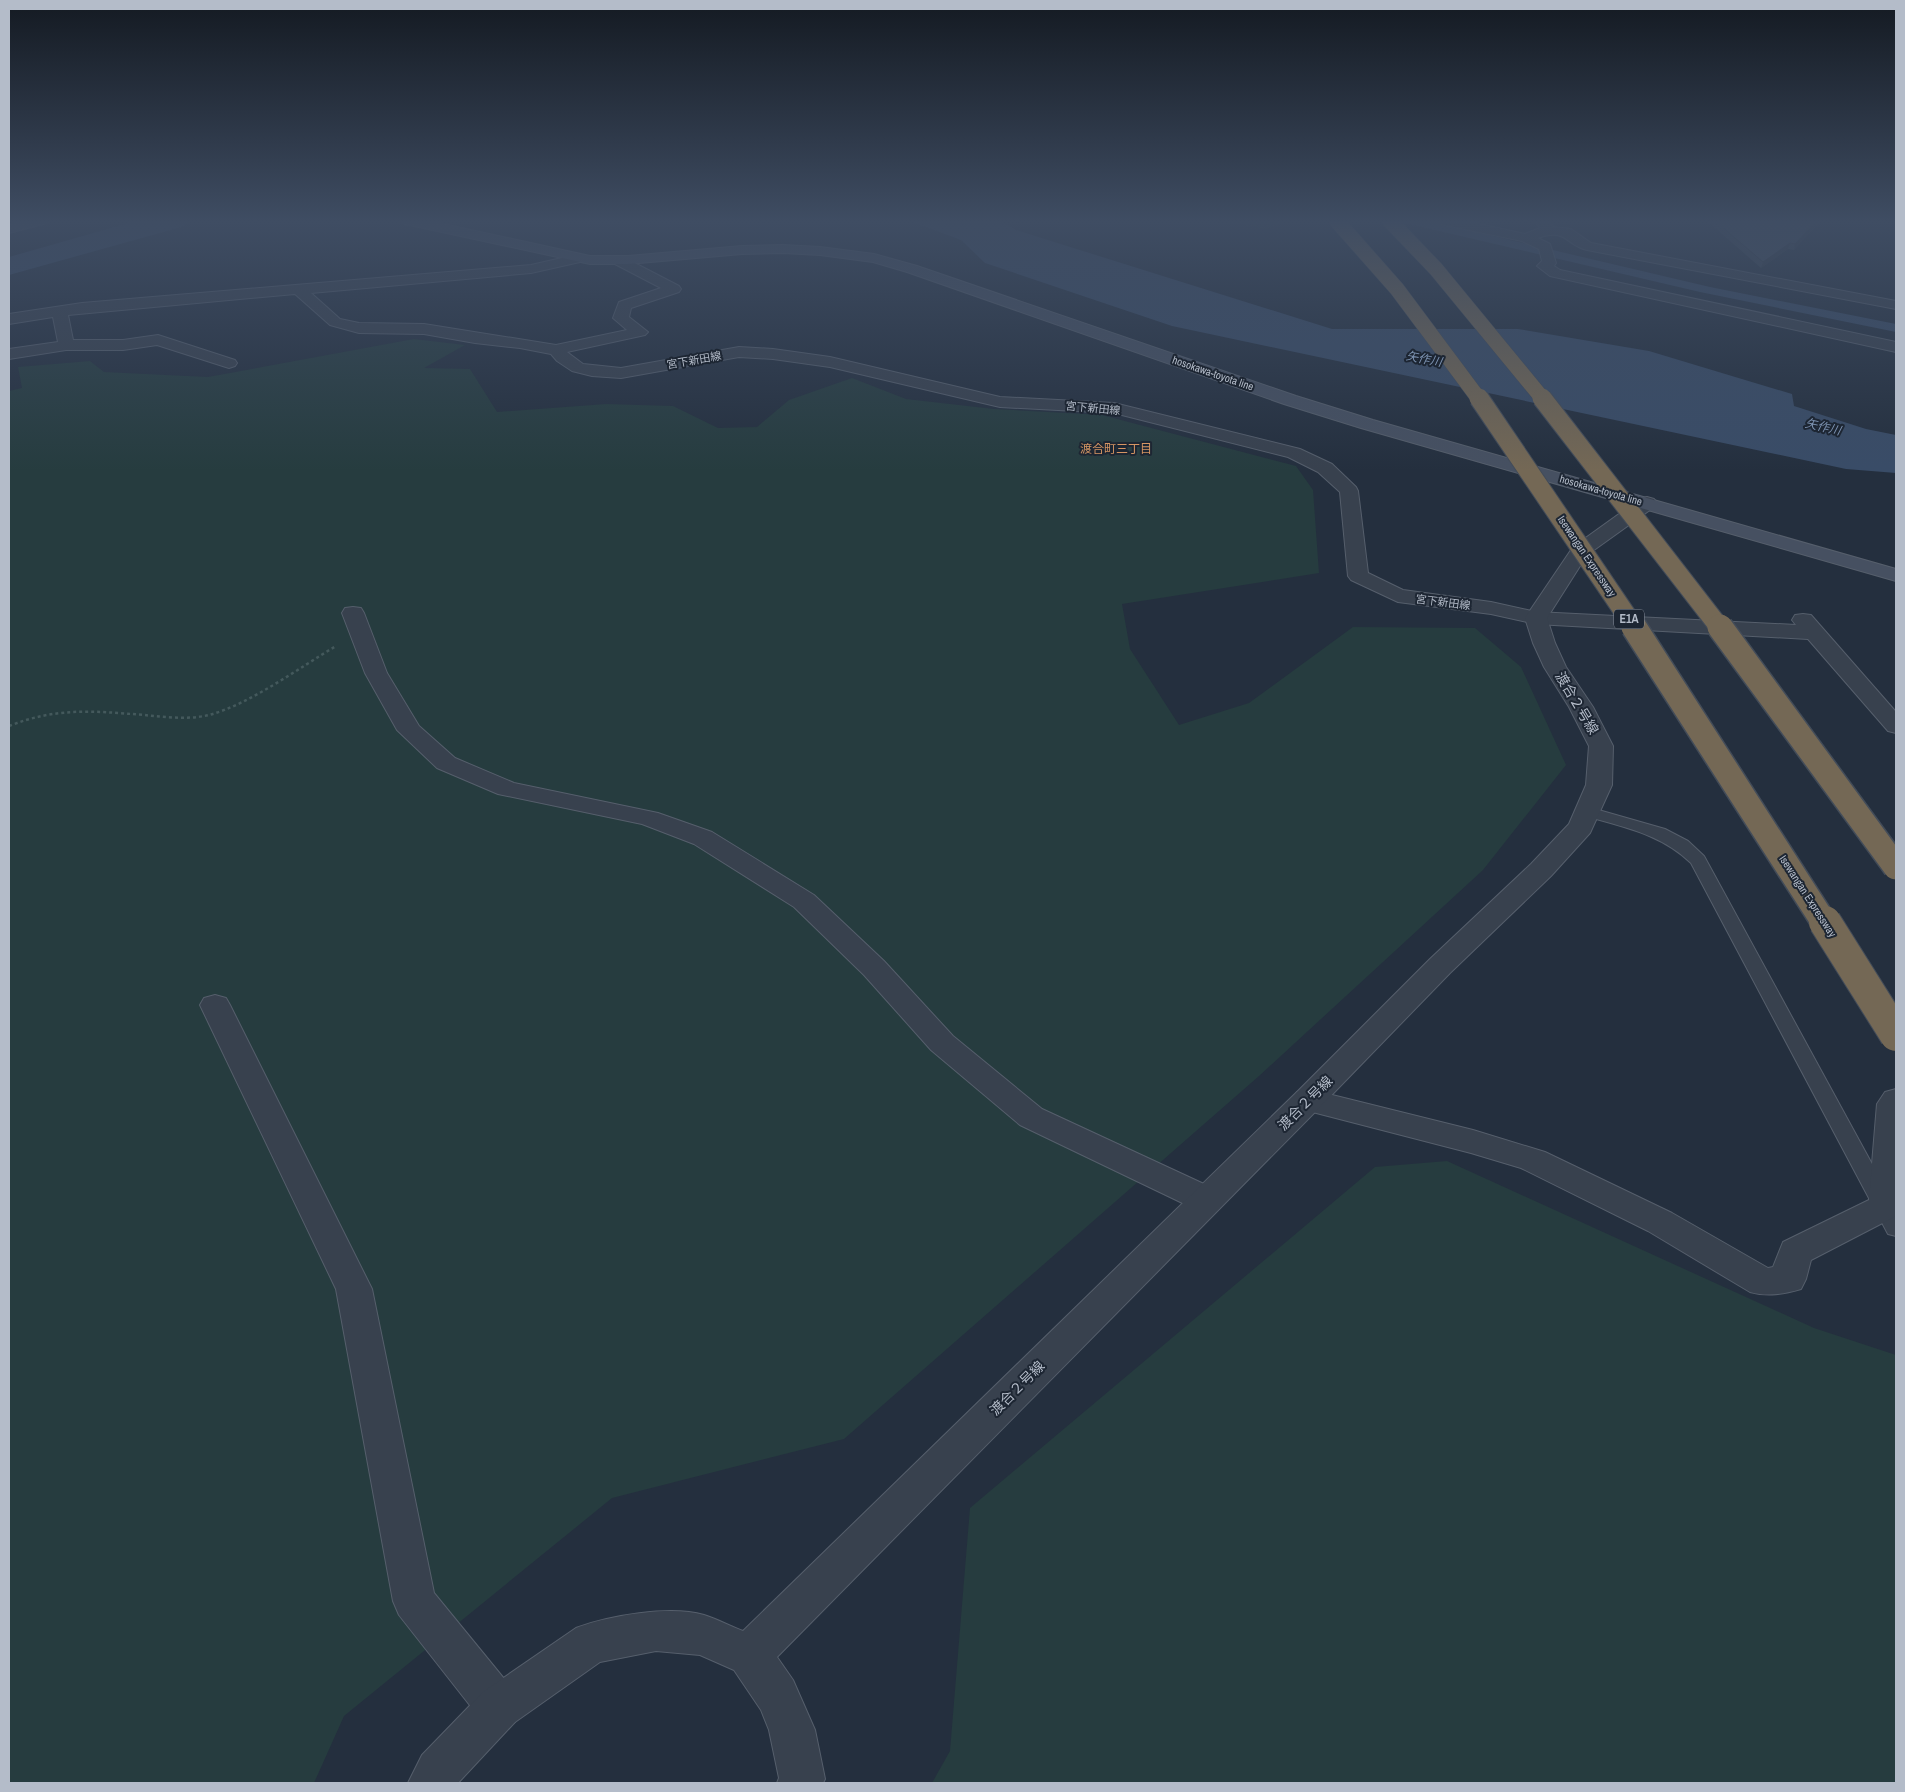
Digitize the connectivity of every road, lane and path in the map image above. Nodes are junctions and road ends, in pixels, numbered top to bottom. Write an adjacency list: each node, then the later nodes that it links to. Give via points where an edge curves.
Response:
1 (140, 304): 8 (street)
2 (314, 304): 12 (street, via 335,322 359,328 424,329)
3 (628, 304): 12 (street, via 624,305 621,318 640,332)
4 (1012, 304): 15 (main road, hosokawa-toyota line, via 1290,400)
5 (1407, 304): 24 (highway, Isewangan Expressway / E1A, bridge, via 1608,586)
6 (1465, 304): 22 (highway, bridge, via 1693,591)
7 (1692, 304): 11 (street)
8 (60, 311): 9 (street); 10 (street)
9 (9, 319)
10 (66, 345): 13 (street); 14 (street, via 123,345 158,340)
11 (1896, 346)
12 (556, 350): 17 (street, 宮下新田線, via 578,368 606,373 739,352 774,354 830,362 1000,402 1114,408 1294,454 1325,468 1349,491 1358,576 1398,596 1491,608)
13 (9, 354)
14 (229, 363)
15 (1647, 503): 16 (main road, hosokawa-toyota line); 17 (street, via 1580,551)
16 (1896, 574)
17 (1536, 618): 20 (street, 宮下新田線, via 1809,626); 21 (street, 渡合２号線, via 1555,667 1602,746 1599,785)
18 (357, 622): 19 (path, via 239,704 208,715 181,718 69,712 27,719); 27 (street, via 376,673 409,730 446,763 507,789 649,818 703,838 804,902 874,968 942,1043 1031,1117)
19 (9, 726)
20 (1896, 726)
21 (1588, 812): 25 (street, 渡合２号線, via 1581,827 1541,870 1440,966); 28 (lane, via 1659,833 1682,844 1698,860)
22 (1896, 866)
23 (215, 1004): 30 (street, via 354,1289 414,1601)
24 (1896, 1035)
25 (1308, 1100): 27 (street, 渡合２号線); 28 (street, via 1533,1160 1660,1222 1763,1282 1788,1279 1795,1252)
26 (1896, 1100): 28 (street, via 1893,1104)
27 (1207, 1200): 29 (street, 渡合２号線)
28 (1891, 1218)
29 (749, 1654): 30 (street, via 702,1635 656,1631 591,1643); 32 (street, via 777,1695 792,1730 802,1779)
30 (499, 1707): 31 (street, via 438,1771)
31 (431, 1783)
32 (800, 1783)

